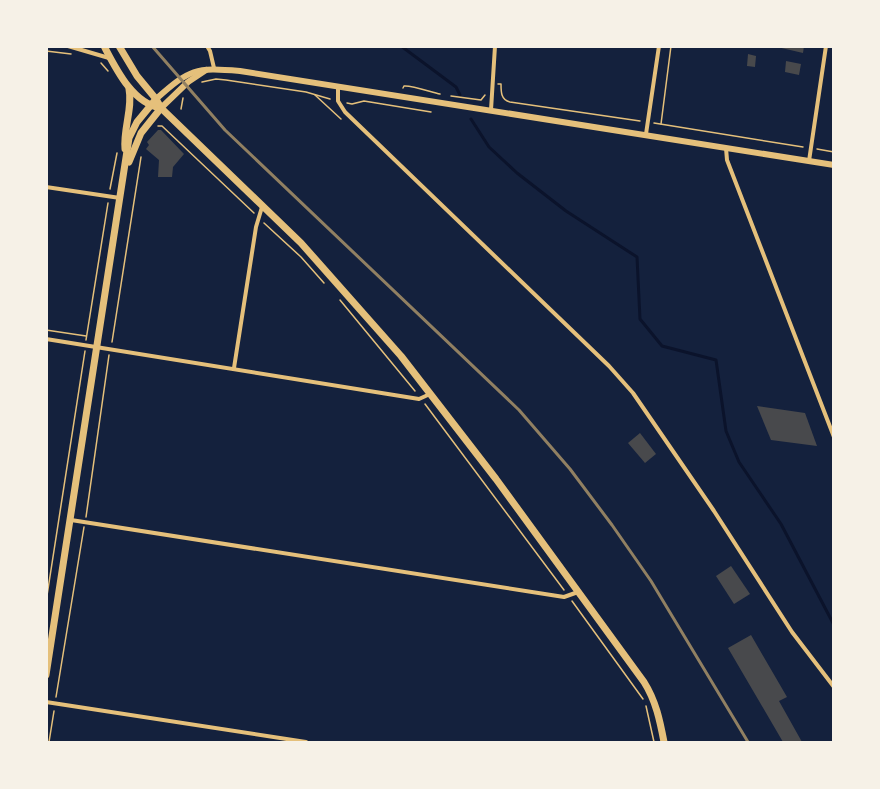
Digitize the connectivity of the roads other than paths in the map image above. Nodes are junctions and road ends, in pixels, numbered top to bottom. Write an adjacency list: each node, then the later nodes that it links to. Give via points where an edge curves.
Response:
1 (68, 46): 8 (street)
2 (104, 46): 8 (main road)
3 (119, 46): 13 (main road)
4 (207, 46): 9 (street)
5 (495, 46): 16 (street)
6 (659, 46): 17 (street)
7 (826, 46): 20 (street)
8 (110, 58): 11 (main road)
9 (214, 68): 10 (main road); 12 (main road)
10 (206, 70): 13 (main road, via 182,76); 15 (main road)
11 (128, 85): 14 (main road); 19 (main road)
12 (338, 87): 16 (main road); 34 (street, via 338,101 345,112 633,393 792,632)
13 (156, 99): 14 (main road); 15 (main road)
14 (148, 106): 15 (main road); 19 (main road, via 129,138)
15 (160, 108): 22 (main road, via 141,133); 25 (main road)
16 (491, 110): 17 (main road)
17 (646, 135): 18 (main road)
18 (726, 147): 20 (main road); 30 (street, via 726,160)
19 (126, 157): 22 (main road)
20 (809, 161): 21 (main road)
21 (834, 165)
22 (125, 173): 24 (main road)
23 (46, 187): 24 (street)
24 (121, 198): 27 (main road)
25 (262, 207): 28 (street); 29 (main road, via 301,243)
26 (46, 339): 27 (street)
27 (98, 347): 28 (street); 31 (main road)
28 (234, 368): 29 (street, via 421,398)
29 (431, 394): 32 (main road)
30 (834, 437)
31 (71, 520): 32 (street, via 564,597); 33 (main road)
32 (578, 592): 37 (main road, via 652,695)
33 (46, 675)
34 (834, 687)
35 (46, 702): 36 (street)
36 (306, 742)
37 (664, 742)

